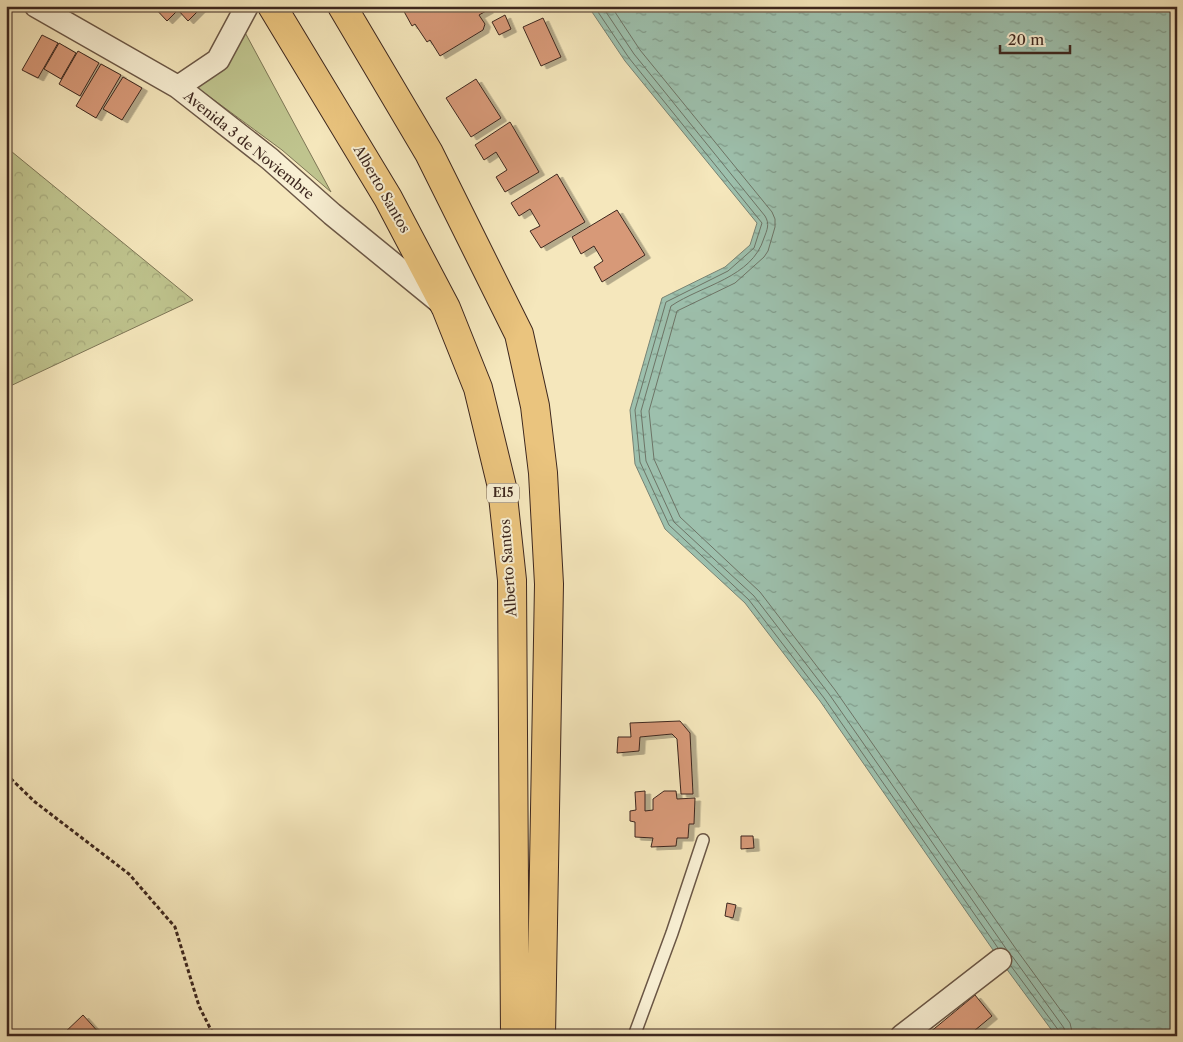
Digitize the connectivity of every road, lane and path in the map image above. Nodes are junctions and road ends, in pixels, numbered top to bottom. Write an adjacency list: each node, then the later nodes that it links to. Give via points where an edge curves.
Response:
1 (36, 6): 5 (street, Avenida 3 de Noviembre)
2 (247, 6): 5 (street, via 218,60)
3 (272, 6): 6 (highway, Alberto Santos / E15, via 388,198)
4 (342, 6): 12 (highway, via 429,153 519,334 535,406 544,473 549,584)
5 (178, 87): 6 (street, Avenida 3 de Noviembre, via 270,159)
6 (446, 308): 11 (highway, Alberto Santos / E15, via 478,388 502,488 512,580)
7 (6, 774): 10 (path, via 35,802 129,874 175,927 199,1006)
8 (703, 840): 13 (lane)
9 (1000, 960): 14 (street)
10 (214, 1036)
11 (515, 1036)
12 (541, 1036)
13 (634, 1036)
14 (902, 1036)

